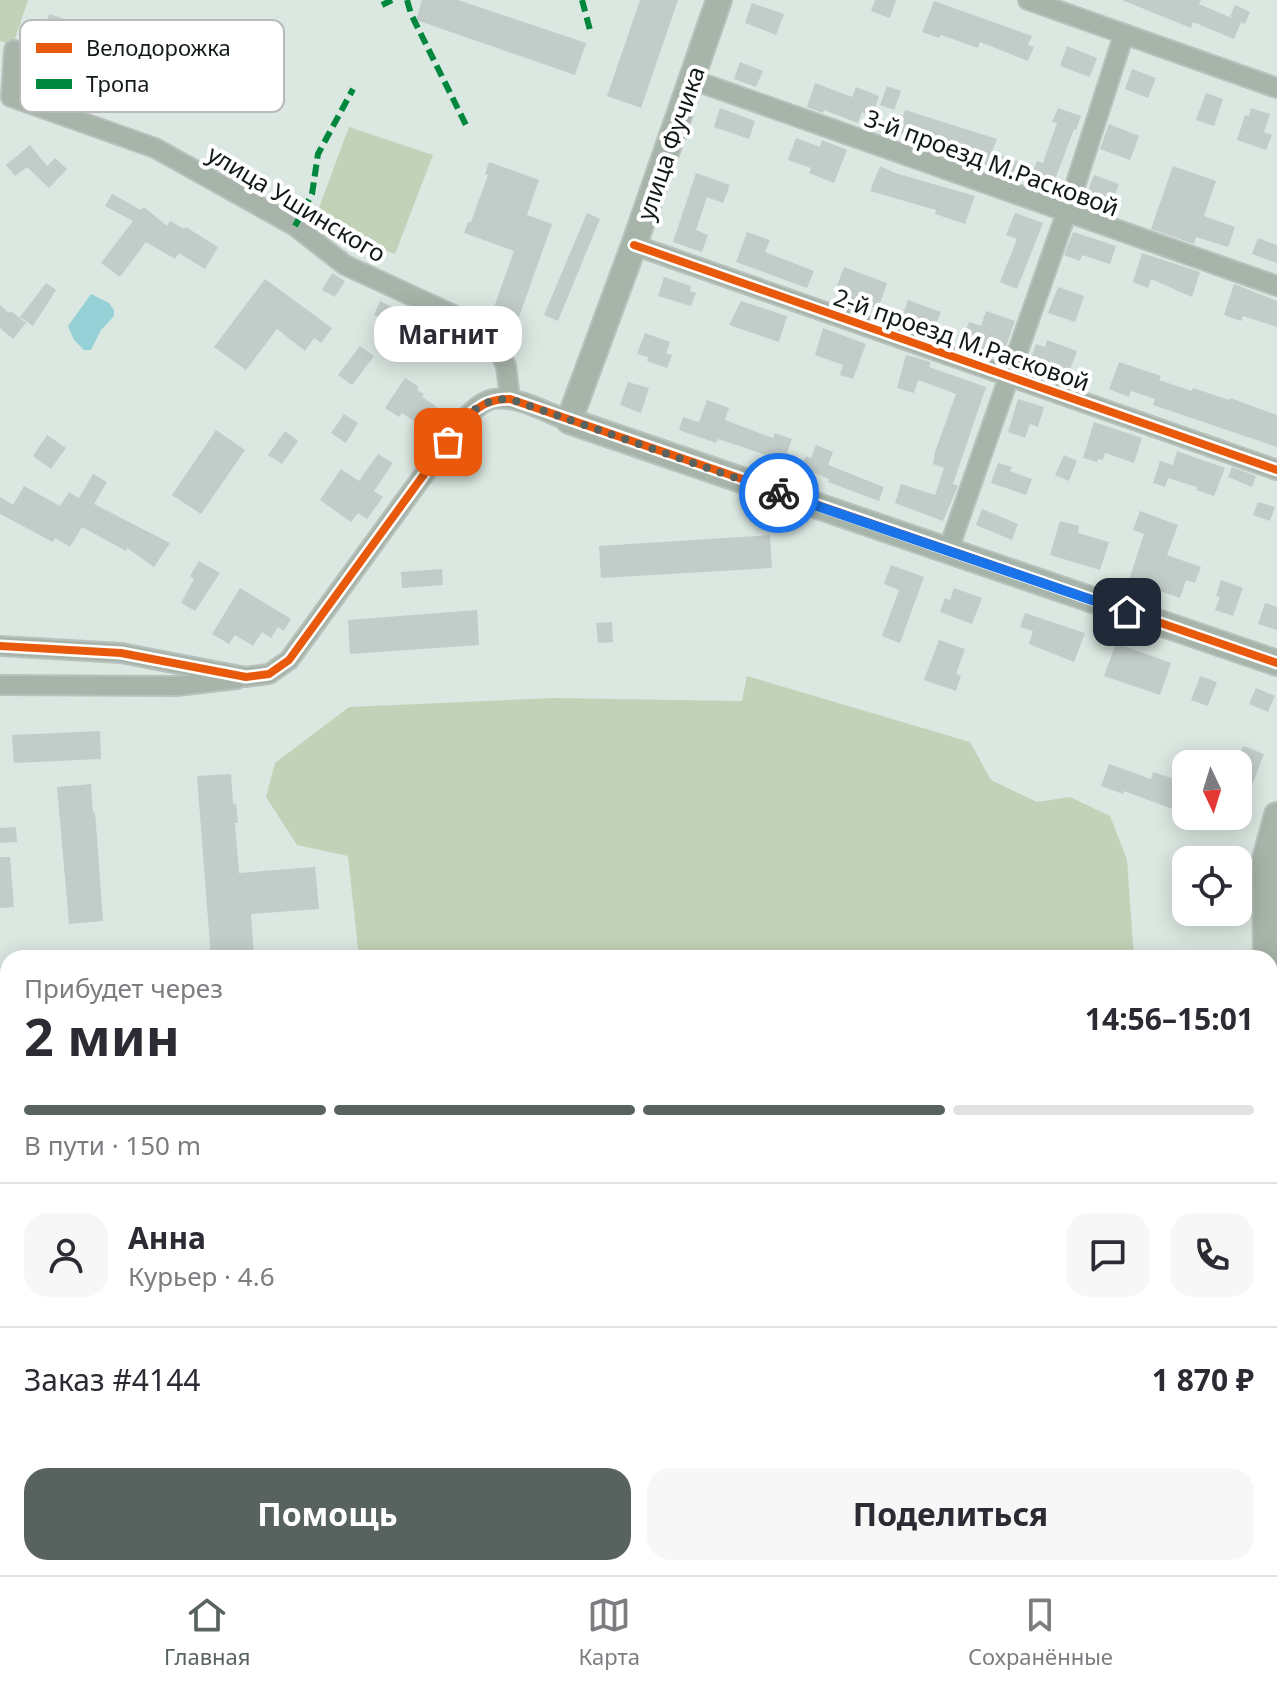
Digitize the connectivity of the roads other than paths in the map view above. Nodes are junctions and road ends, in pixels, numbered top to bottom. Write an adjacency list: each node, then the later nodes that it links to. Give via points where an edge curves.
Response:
1 (719, 0): 5 (street, улица Фучика)
2 (1028, 0): 3 (street)
3 (1124, 34): 6 (street); 9 (street)
4 (14, 50): 7 (street, улица Ушинского, via 11,97)
5 (693, 80): 9 (street, 3-й проезд М.Расковой); 10 (street, улица Фучика)
6 (1277, 88)
7 (20, 100)
8 (53, 112): 13 (street, улица Ушинского, via 155,148 295,226 345,265 460,318 498,349)
9 (1066, 214): 11 (street, 3-й проезд М.Расковой); 12 (street)
10 (634, 245): 12 (street, 2-й проезд М.Расковой); 14 (street, улица Фучика)
11 (1277, 286)
12 (1009, 377): 15 (street, 2-й проезд М.Расковой); 16 (street)
13 (510, 399): 14 (street); 19 (street, via 483,403 465,418 289,660 269,674)
14 (569, 421): 16 (street)
15 (1277, 470)
16 (948, 551): 18 (street)
17 (0, 646): 19 (street, via 121,653)
18 (1277, 663)
19 (246, 677): 20 (street, via 176,686)
20 (0, 685)
21 (1277, 815): 22 (street, via 1265,859)
22 (1269, 949)

